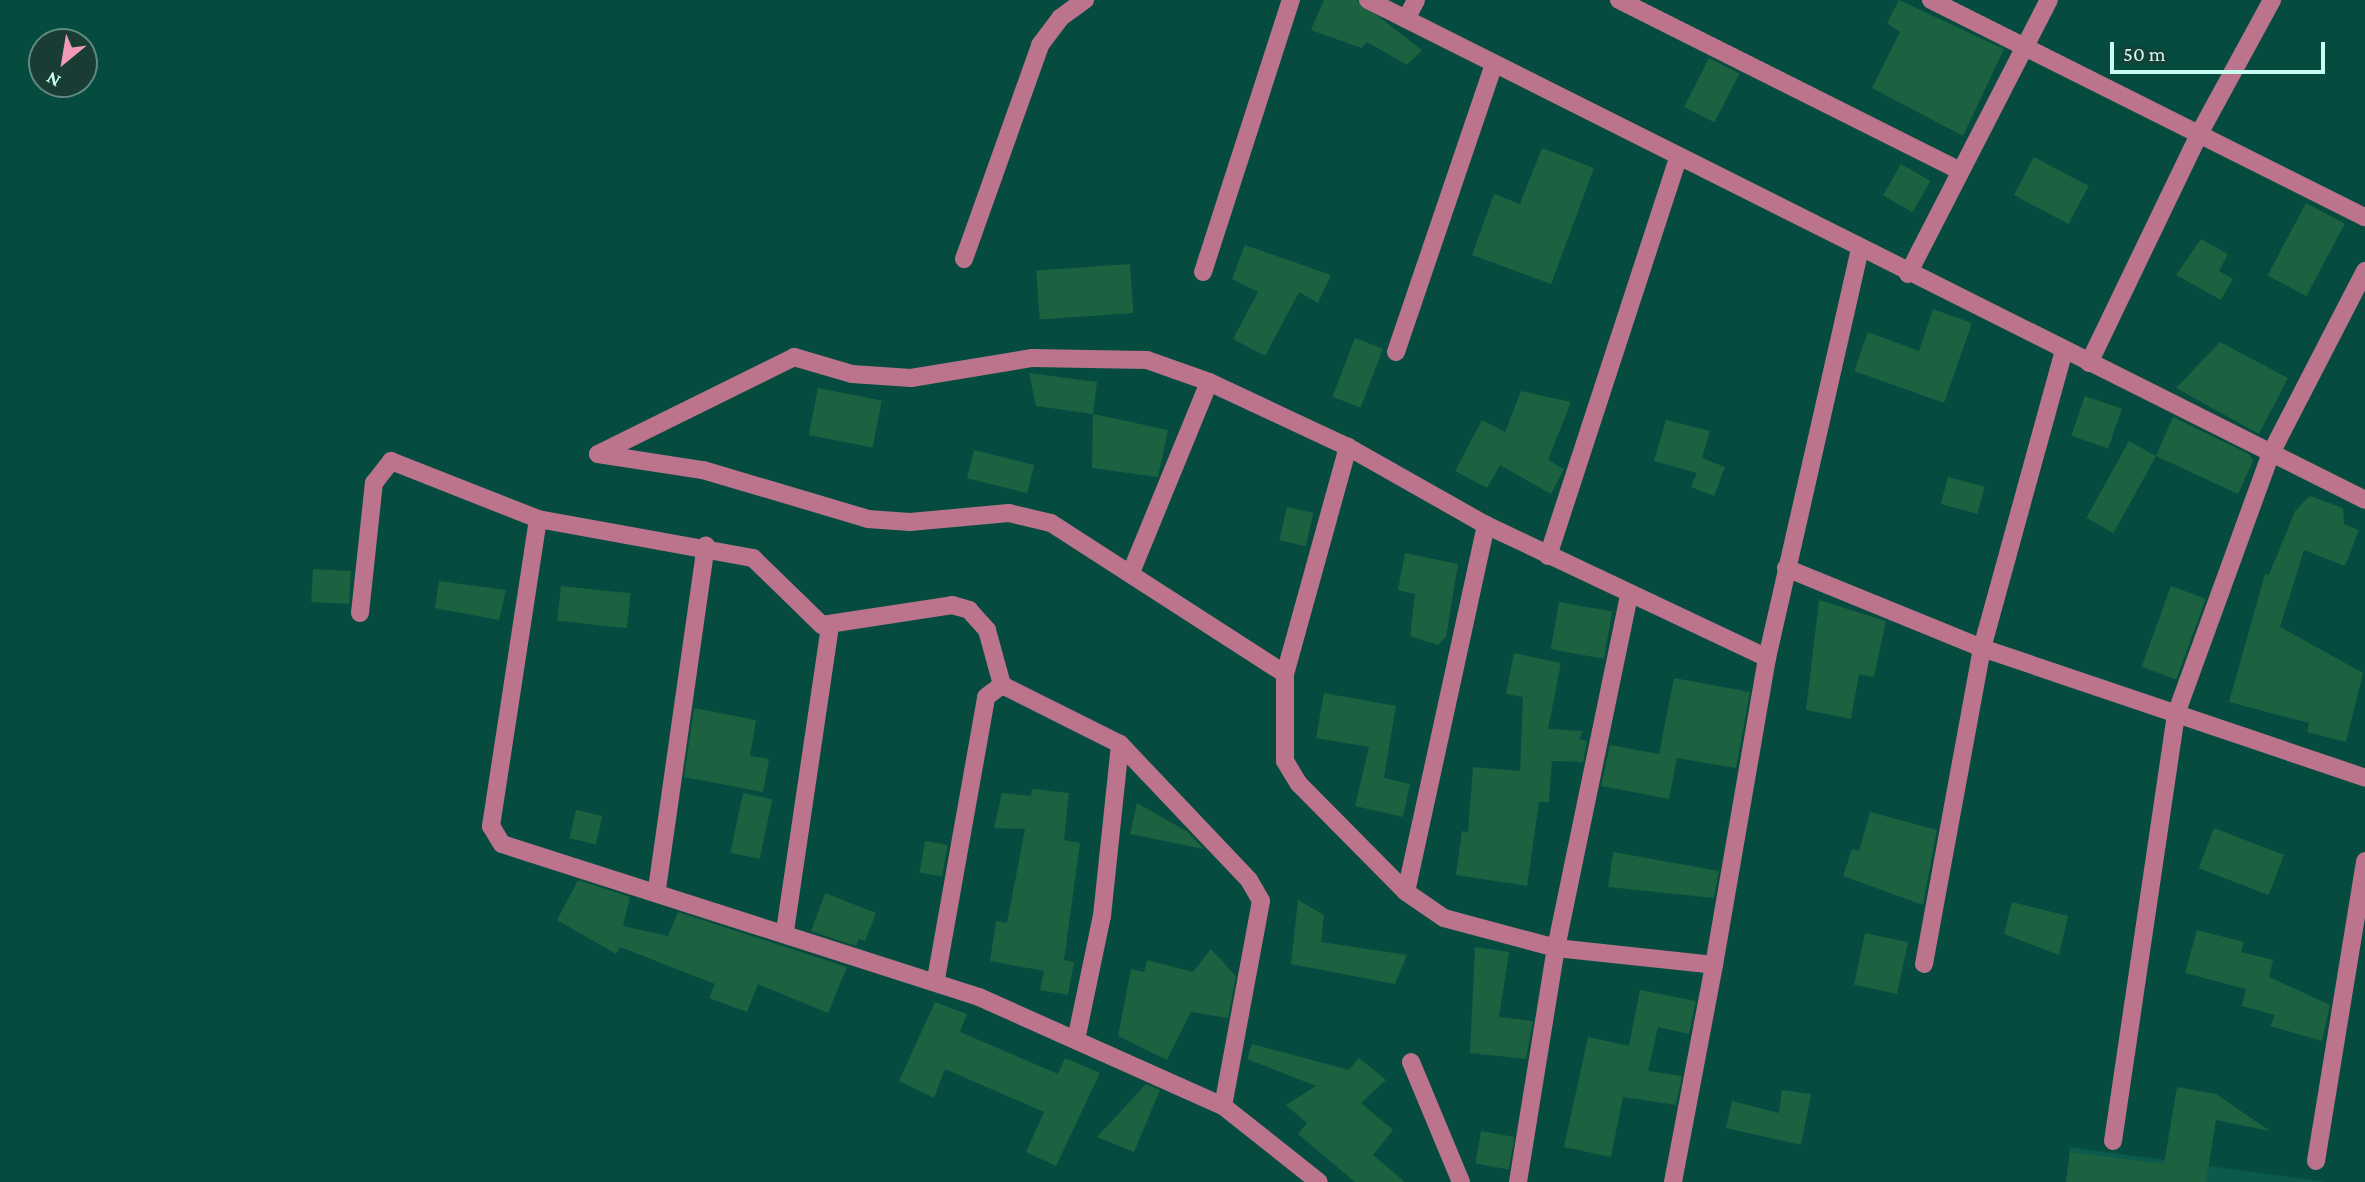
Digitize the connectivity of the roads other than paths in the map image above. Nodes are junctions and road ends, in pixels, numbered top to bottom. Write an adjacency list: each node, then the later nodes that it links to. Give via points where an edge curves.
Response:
1 (1085, 0): 17 (street, via 1060,18 1040,45)
2 (1291, 0): 19 (street)
3 (1368, 0): 9 (street)
4 (1416, 0): 9 (street)
5 (1619, 0): 14 (street)
6 (1931, 0): 10 (street)
7 (2049, 0): 10 (street)
8 (2272, 0): 12 (street)
9 (1406, 19): 11 (street)
10 (2026, 47): 12 (street); 14 (street)
11 (1494, 64): 13 (street); 22 (street)
12 (2199, 134): 15 (street); 23 (street)
13 (1678, 158): 16 (street); 31 (street)
14 (1958, 170): 20 (street)
15 (2365, 217)
16 (1860, 250): 20 (street); 32 (street)
17 (964, 259)
18 (2365, 271): 26 (street)
19 (1203, 272)
20 (1908, 274): 21 (street)
21 (2064, 351): 23 (street); 37 (street)
22 (1396, 352)
23 (2089, 363): 26 (street)
24 (1209, 382): 25 (street); 33 (street); 33 (street, via 1147,360 1032,358 911,378 852,374 794,357 598,454 703,470 868,519 910,522 1009,513 1051,523)
25 (1348, 447): 29 (street); 39 (street)
26 (2271, 453): 27 (street); 41 (street)
27 (2365, 500)
28 (538, 519): 30 (street); 35 (street, via 391,461 374,483); 45 (street, via 491,826 502,844 517,850)
29 (1486, 525): 31 (street); 46 (street)
30 (706, 545): 36 (street, via 753,558); 45 (street)
31 (1548, 556): 34 (street)
32 (1786, 568): 37 (street); 38 (street)
33 (1132, 570): 39 (street)
34 (1629, 597): 38 (street); 48 (street)
35 (360, 613)
36 (830, 626): 40 (street, via 845,616 952,605 969,610 988,630); 47 (street)
37 (1982, 648): 41 (street); 49 (street)
38 (1767, 658): 50 (street)
39 (1284, 674): 46 (street, via 1285,761 1299,784)
40 (1002, 685): 42 (street); 51 (street, via 986,696)
41 (2176, 714): 43 (street); 55 (street)
42 (1120, 744): 52 (street, via 1102,916); 54 (street, via 1249,880 1261,901)
43 (2365, 778)
44 (2365, 861): 56 (street)
45 (657, 889): 47 (street)
46 (1406, 892): 48 (street, via 1444,918)
47 (785, 930): 51 (street)
48 (1556, 948): 50 (street); 59 (street)
49 (1924, 964)
50 (1714, 965): 60 (street)
51 (936, 979): 52 (street)
52 (1076, 1040): 54 (street)
53 (1410, 1062): 58 (street)
54 (1223, 1106): 57 (street)
55 (2113, 1141)
56 (2316, 1161)
57 (1319, 1182)
58 (1461, 1182)
59 (1518, 1182)
60 (1673, 1182)

